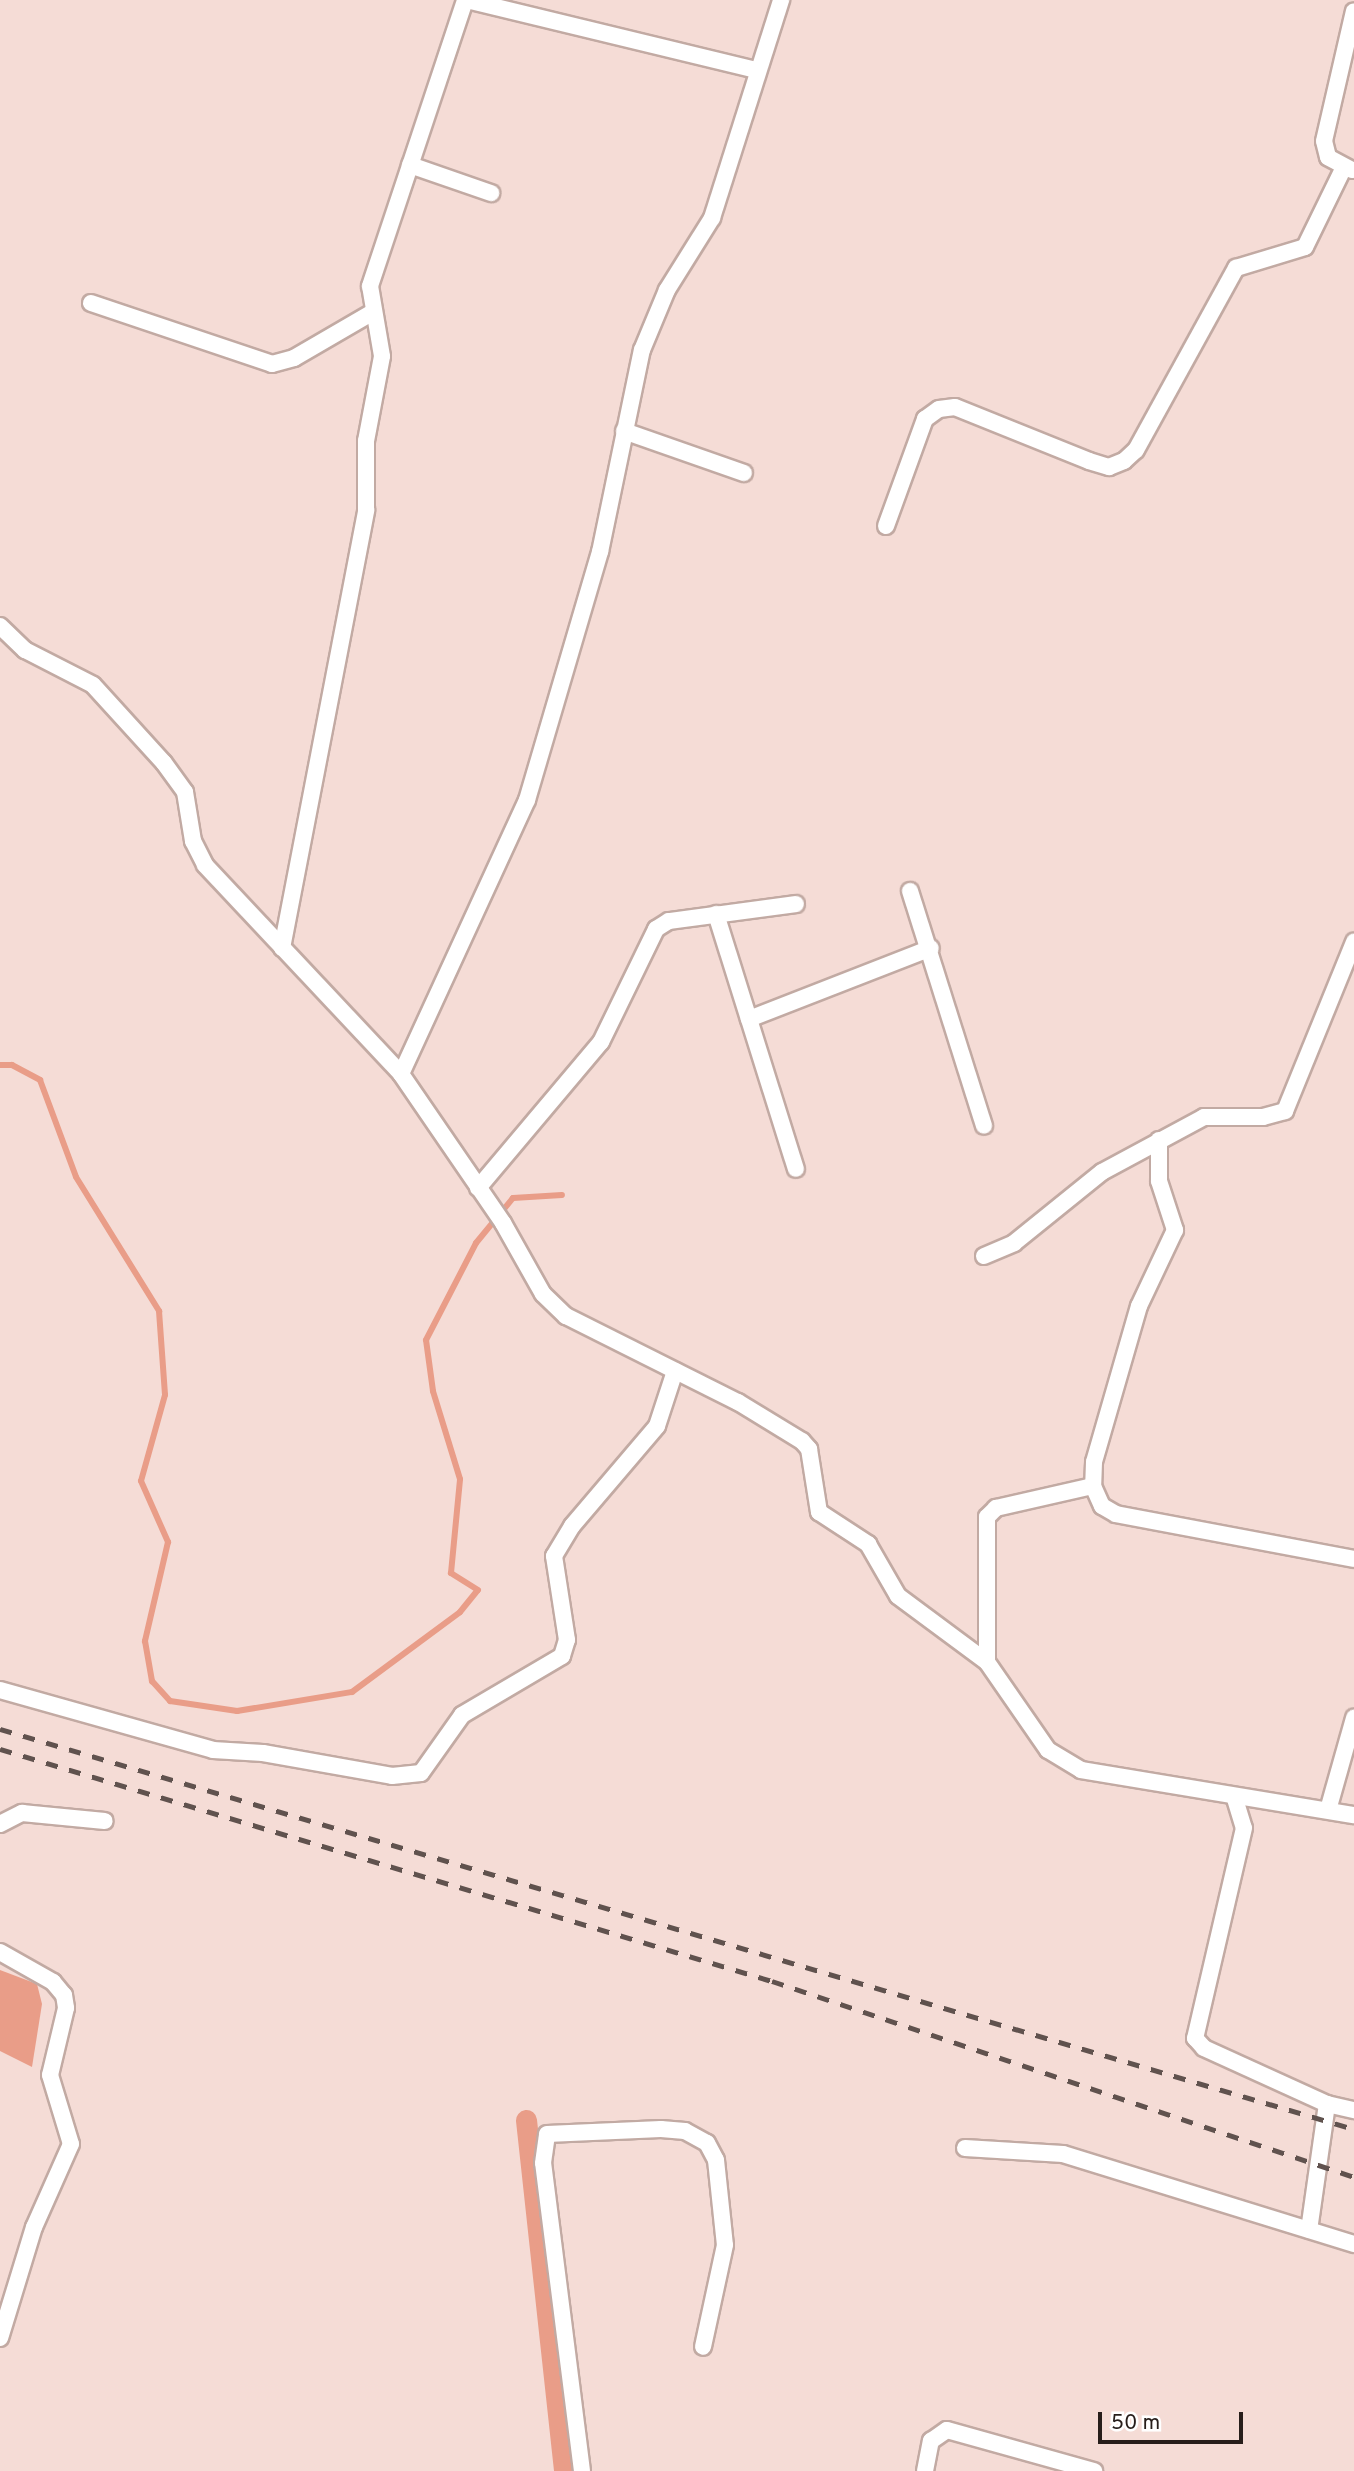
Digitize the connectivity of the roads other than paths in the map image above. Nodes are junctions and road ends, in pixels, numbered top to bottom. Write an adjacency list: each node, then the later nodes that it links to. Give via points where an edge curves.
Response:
1 (466, 0): 4 (street); 5 (street)
2 (781, 0): 4 (street)
3 (1354, 11): 6 (street, via 1324,141 1328,157)
4 (757, 70): 10 (street, via 712,218 654,314)
5 (410, 165): 7 (street); 9 (street, via 370,286)
6 (1349, 169): 12 (street, via 1305,247 1236,268 1136,450 1124,461 1099,464 955,407 939,409 925,419)
7 (491, 193)
8 (91, 303): 9 (street, via 272,364 294,358)
9 (373, 312): 18 (street, via 382,356 366,441 366,510)
10 (624, 431): 11 (street); 21 (street, via 600,552 545,749 527,800)
11 (744, 473)
12 (886, 526)
13 (0, 626): 18 (street, via 25,650 93,685 164,762 185,792 193,841 205,865)
14 (910, 891): 19 (street)
15 (796, 904): 16 (street)
16 (716, 914): 20 (street); 25 (street, via 669,920 656,929 601,1042)
17 (1354, 942): 23 (street, via 1285,1111 1263,1117 1204,1117)
18 (282, 948): 21 (street)
19 (931, 948): 20 (street); 22 (street)
20 (749, 1019): 24 (street)
21 (401, 1074): 25 (street)
22 (984, 1126)
23 (1159, 1140): 26 (street, via 1102,1172 1014,1243); 28 (street, via 1159,1181 1175,1230 1139,1306 1094,1462)
24 (796, 1169)
25 (480, 1191): 27 (street, via 554,1306)
26 (984, 1256)
27 (675, 1371): 30 (street, via 802,1441 809,1450 811,1489 819,1512 868,1544 898,1597); 31 (street, via 657,1426 572,1526 554,1556 565,1621 562,1656 462,1715 421,1773 392,1776 263,1753 213,1750)
28 (1093, 1486): 29 (street, via 1102,1506 1116,1514); 30 (street, via 996,1508 987,1517)
29 (1354, 1559)
30 (987, 1662): 33 (street, via 1035,1734 1063,1762 1081,1770)
31 (0, 1690)
32 (1354, 1718): 34 (street)
33 (1235, 1799): 34 (street); 39 (street, via 1244,1828 1195,2038 1204,2048)
34 (1328, 1810): 35 (street)
35 (1354, 1815)
36 (105, 1821): 37 (street, via 22,1813)
37 (0, 1824)
38 (0, 1952): 44 (street, via 53,1982 64,1995 66,2008 50,2075 71,2144 34,2227)
39 (1328, 2104): 40 (street); 42 (street)
40 (1354, 2110)
41 (965, 2148): 42 (street, via 1063,2154)
42 (1309, 2230): 43 (street)
43 (1354, 2244)
44 (0, 2338)
45 (704, 2347): 46 (street, via 724,2245 716,2160 707,2143 685,2132 661,2129 547,2134 543,2164)
46 (582, 2471)
47 (925, 2471): 48 (street, via 931,2441 947,2430)
48 (1094, 2471)

